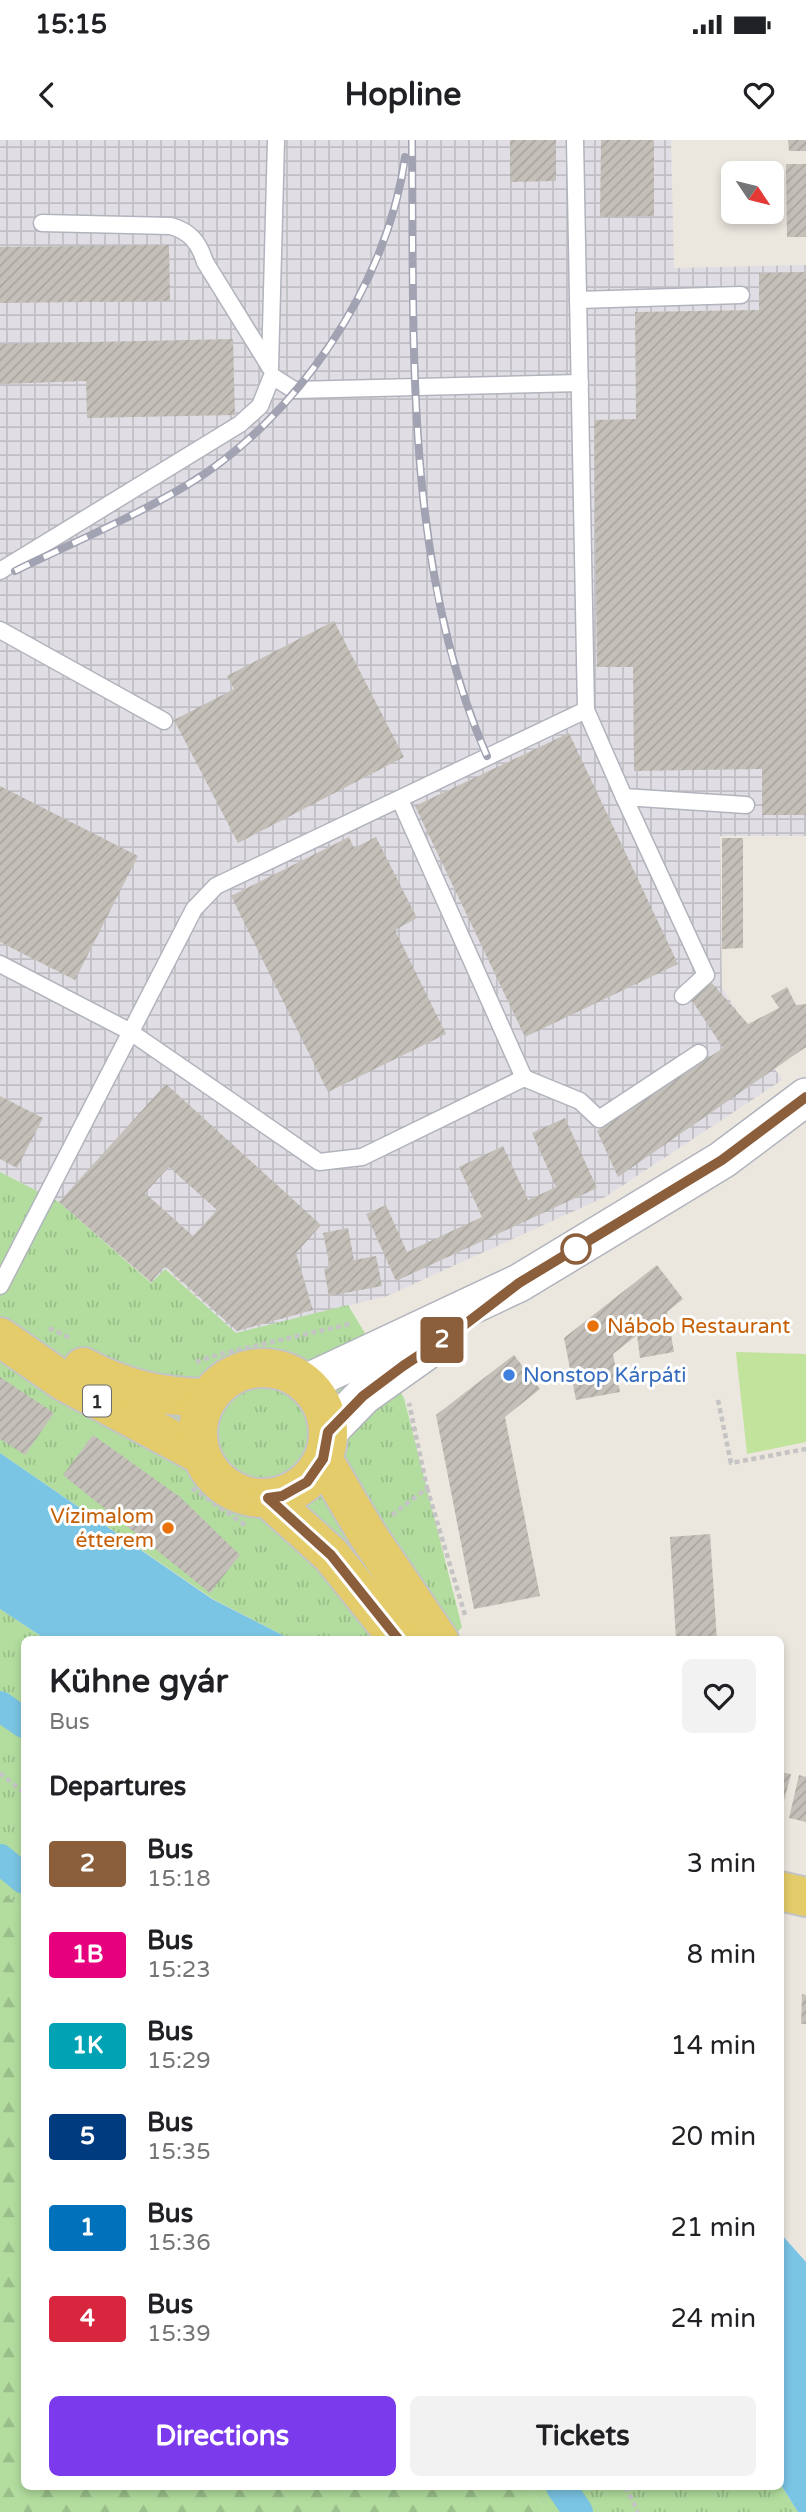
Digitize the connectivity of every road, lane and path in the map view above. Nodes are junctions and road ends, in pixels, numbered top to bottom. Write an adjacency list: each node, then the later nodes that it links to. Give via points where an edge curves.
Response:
1 (276, 140): 6 (lane)
2 (575, 140): 5 (lane)
3 (42, 223): 6 (lane, via 184,230 199,244 205,262)
4 (741, 295): 5 (lane)
5 (578, 300): 7 (lane)
6 (271, 371): 7 (lane, via 295,390); 8 (lane, via 260,406 240,424)
7 (580, 383): 10 (lane)
8 (0, 571)
9 (0, 630): 11 (lane)
10 (586, 710): 12 (lane); 13 (lane)
11 (164, 721)
12 (624, 797): 14 (lane); 16 (lane, via 706,975)
13 (401, 800): 17 (lane, via 216,886 194,908); 19 (lane)
14 (746, 805)
15 (0, 964): 17 (lane)
16 (683, 996)
17 (129, 1031): 19 (lane, via 319,1162 362,1157); 22 (lane)
18 (699, 1053): 19 (lane, via 600,1119 580,1101)
19 (524, 1078)
20 (806, 1097): 21 (street, via 722,1160)
21 (519, 1283): 25 (street); 26 (street)
22 (0, 1286)
23 (0, 1327): 27 (main road, 1, via 101,1377 143,1392)
24 (0, 1337): 31 (main road, 1)
25 (403, 1366): 29 (street, via 363,1396); 32 (path)
26 (306, 1383): 27 (main road, via 279,1369 248,1369 230,1377); 29 (main road, via 322,1405)
27 (208, 1398): 31 (main road, via 197,1431)
28 (718, 1401): 30 (path, via 732,1463)
29 (326, 1446): 33 (main road, via 307,1482); 34 (main road)
30 (806, 1449)
31 (196, 1471): 33 (path); 33 (main road, 1, via 211,1473 227,1488 247,1497)
32 (427, 1488): 34 (path); 35 (path)
33 (257, 1512): 36 (main road, via 331,1555)
34 (367, 1535): 35 (main road)
35 (454, 1633)
36 (396, 1636)
37 (0, 1773): 38 (path)
38 (21, 1790)
39 (784, 1892): 40 (main road)
40 (806, 1897)
41 (627, 2490): 42 (path)
42 (638, 2512)

